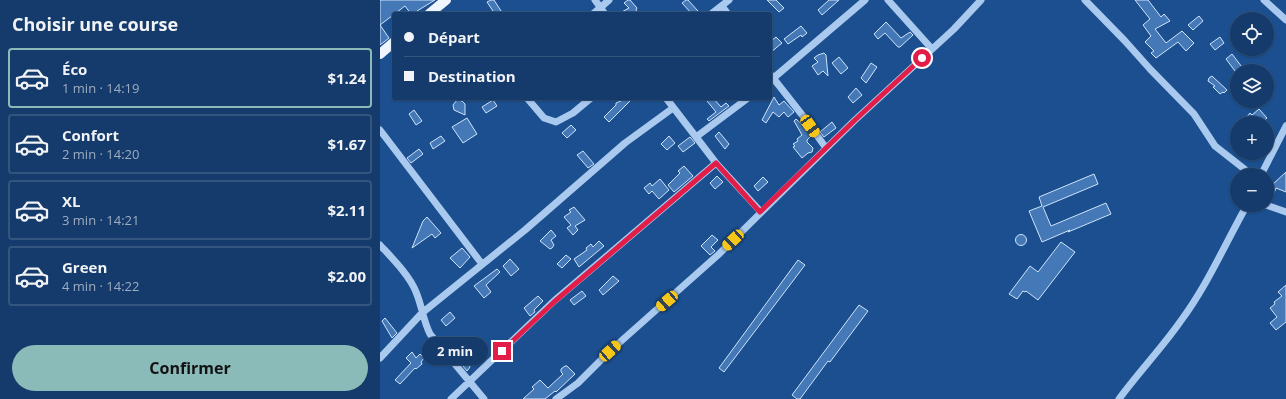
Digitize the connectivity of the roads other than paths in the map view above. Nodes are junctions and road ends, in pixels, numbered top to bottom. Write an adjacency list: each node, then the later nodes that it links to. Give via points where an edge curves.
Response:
1 (446, 0): 12 (main road)
2 (595, 0): 11 (street)
3 (609, 0): 11 (street)
4 (729, 0): 10 (street)
5 (865, 0): 19 (street)
6 (888, 0): 17 (street)
7 (981, 0): 17 (street)
8 (1085, 0): 31 (street, via 1194,114 1215,146)
9 (1264, 0): 15 (street)
10 (722, 6): 13 (street); 14 (street)
11 (603, 11)
12 (431, 12)
13 (714, 12)
14 (726, 12)
15 (1286, 20)
16 (392, 44): 18 (main road)
17 (932, 49): 29 (street)
18 (380, 54)
19 (772, 77)
20 (772, 79): 29 (street)
21 (529, 100): 22 (street, via 544,118 556,122 574,113)
22 (589, 100)
23 (667, 100): 25 (street)
24 (745, 100): 28 (street)
25 (673, 108): 28 (street); 38 (street, via 625,143)
26 (1286, 126): 32 (street)
27 (380, 130): 38 (street)
28 (696, 138): 30 (street)
29 (826, 148): 34 (street)
30 (716, 163): 34 (street); 41 (street, via 554,302)
31 (1243, 168)
32 (1265, 168)
33 (1274, 208): 36 (street)
34 (760, 212): 44 (street, via 718,255 610,351 578,383)
35 (1243, 212): 45 (street, via 1196,298)
36 (1286, 212)
37 (380, 246): 39 (street, via 412,284)
38 (482, 264): 39 (street)
39 (422, 312): 40 (street); 41 (street, via 430,334)
40 (380, 358)
41 (470, 382): 42 (street); 43 (street)
42 (451, 399)
43 (484, 399)
44 (556, 399)
45 (1119, 399)

